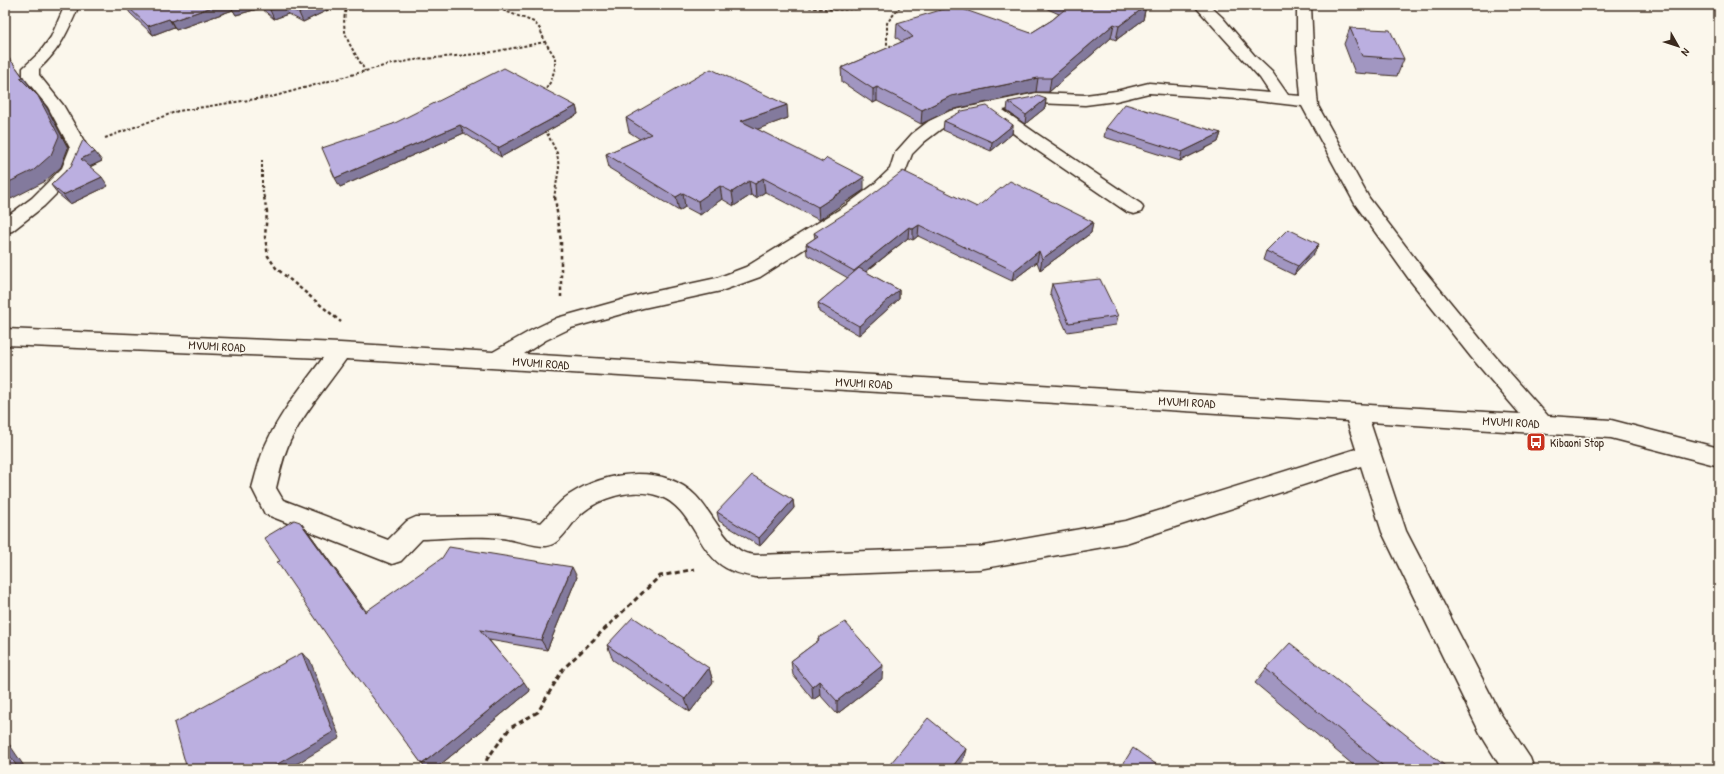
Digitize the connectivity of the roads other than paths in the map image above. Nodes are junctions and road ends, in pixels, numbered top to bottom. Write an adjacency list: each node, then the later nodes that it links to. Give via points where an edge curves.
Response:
1 (72, 5): 8 (street, via 58,37 45,55 31,68 30,76 55,105 80,148 70,170 38,202)
2 (1201, 5): 4 (street, via 1266,75)
3 (1304, 5): 5 (street)
4 (1283, 98): 5 (street); 6 (street, via 1149,88 1085,100 1036,98)
5 (1310, 102): 13 (street, via 1361,200 1416,274)
6 (989, 107): 7 (street); 11 (street, via 956,114 935,125 904,153 898,171 878,190 852,210 753,272 721,284 644,301 564,323)
7 (1134, 208)
8 (5, 227)
9 (5, 337): 10 (street, MVUMI ROAD)
10 (340, 351): 11 (street, MVUMI ROAD); 14 (street, via 283,433 272,457 264,488 274,507 392,553 416,528 500,527 546,535 577,502 609,488 640,482 665,487 681,496 735,560 754,566 979,558 1126,532)
11 (497, 360): 12 (street, MVUMI ROAD)
12 (1356, 413): 13 (street, MVUMI ROAD); 14 (street)
13 (1542, 424): 15 (street, MVUMI ROAD, via 1611,429)
14 (1369, 454): 16 (street, via 1394,532 1490,723)
15 (1719, 458)
16 (1519, 769)

